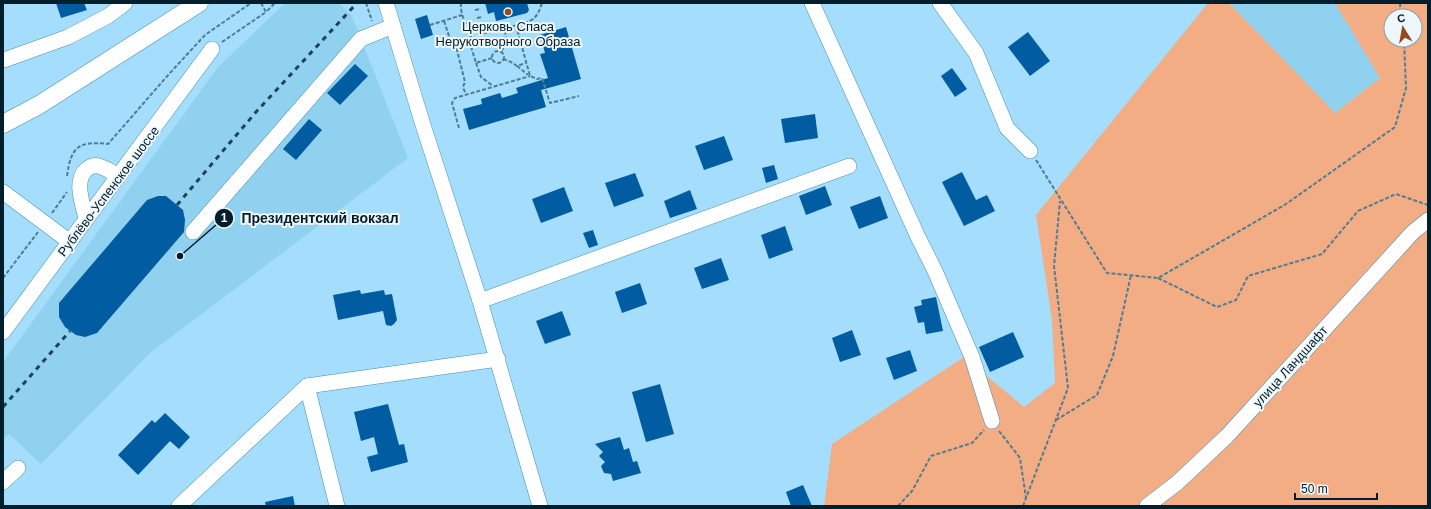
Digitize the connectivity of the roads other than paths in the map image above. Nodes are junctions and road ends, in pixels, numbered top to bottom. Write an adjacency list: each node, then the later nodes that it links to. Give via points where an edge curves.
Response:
1 (125, 3): 8 (street, via 108,16 68,37)
2 (199, 3): 9 (main road, via 39,105)
3 (386, 3): 6 (street)
4 (812, 3): 23 (street, via 938,278 972,357)
5 (940, 3): 11 (street, via 976,53 1007,128)
6 (392, 22): 17 (street, via 361,39); 19 (street)
7 (212, 49): 13 (street, Рублёво-Успенское шоссе)
8 (4, 60)
9 (12, 115): 10 (main road)
10 (3, 125)
11 (1030, 151)
12 (849, 166): 19 (street)
13 (117, 178): 15 (street, Рублёво-Успенское шоссе); 15 (street, via 113,172 96,166 88,168 81,175 80,187)
14 (3, 192): 18 (street)
15 (86, 219): 18 (street, Рублёво-Успенское шоссе)
16 (1428, 220): 29 (street, улица Ландшафт, via 1413,232 1227,436 1177,483)
17 (193, 232)
18 (70, 242): 20 (street, Рублёво-Успенское шоссе)
19 (480, 301): 21 (street)
20 (3, 332)
21 (498, 359): 22 (street); 28 (street)
22 (307, 386): 26 (street); 27 (street)
23 (992, 421)
24 (18, 468): 25 (street)
25 (3, 482)
26 (179, 506)
27 (337, 506)
28 (540, 506)
29 (1147, 506)

